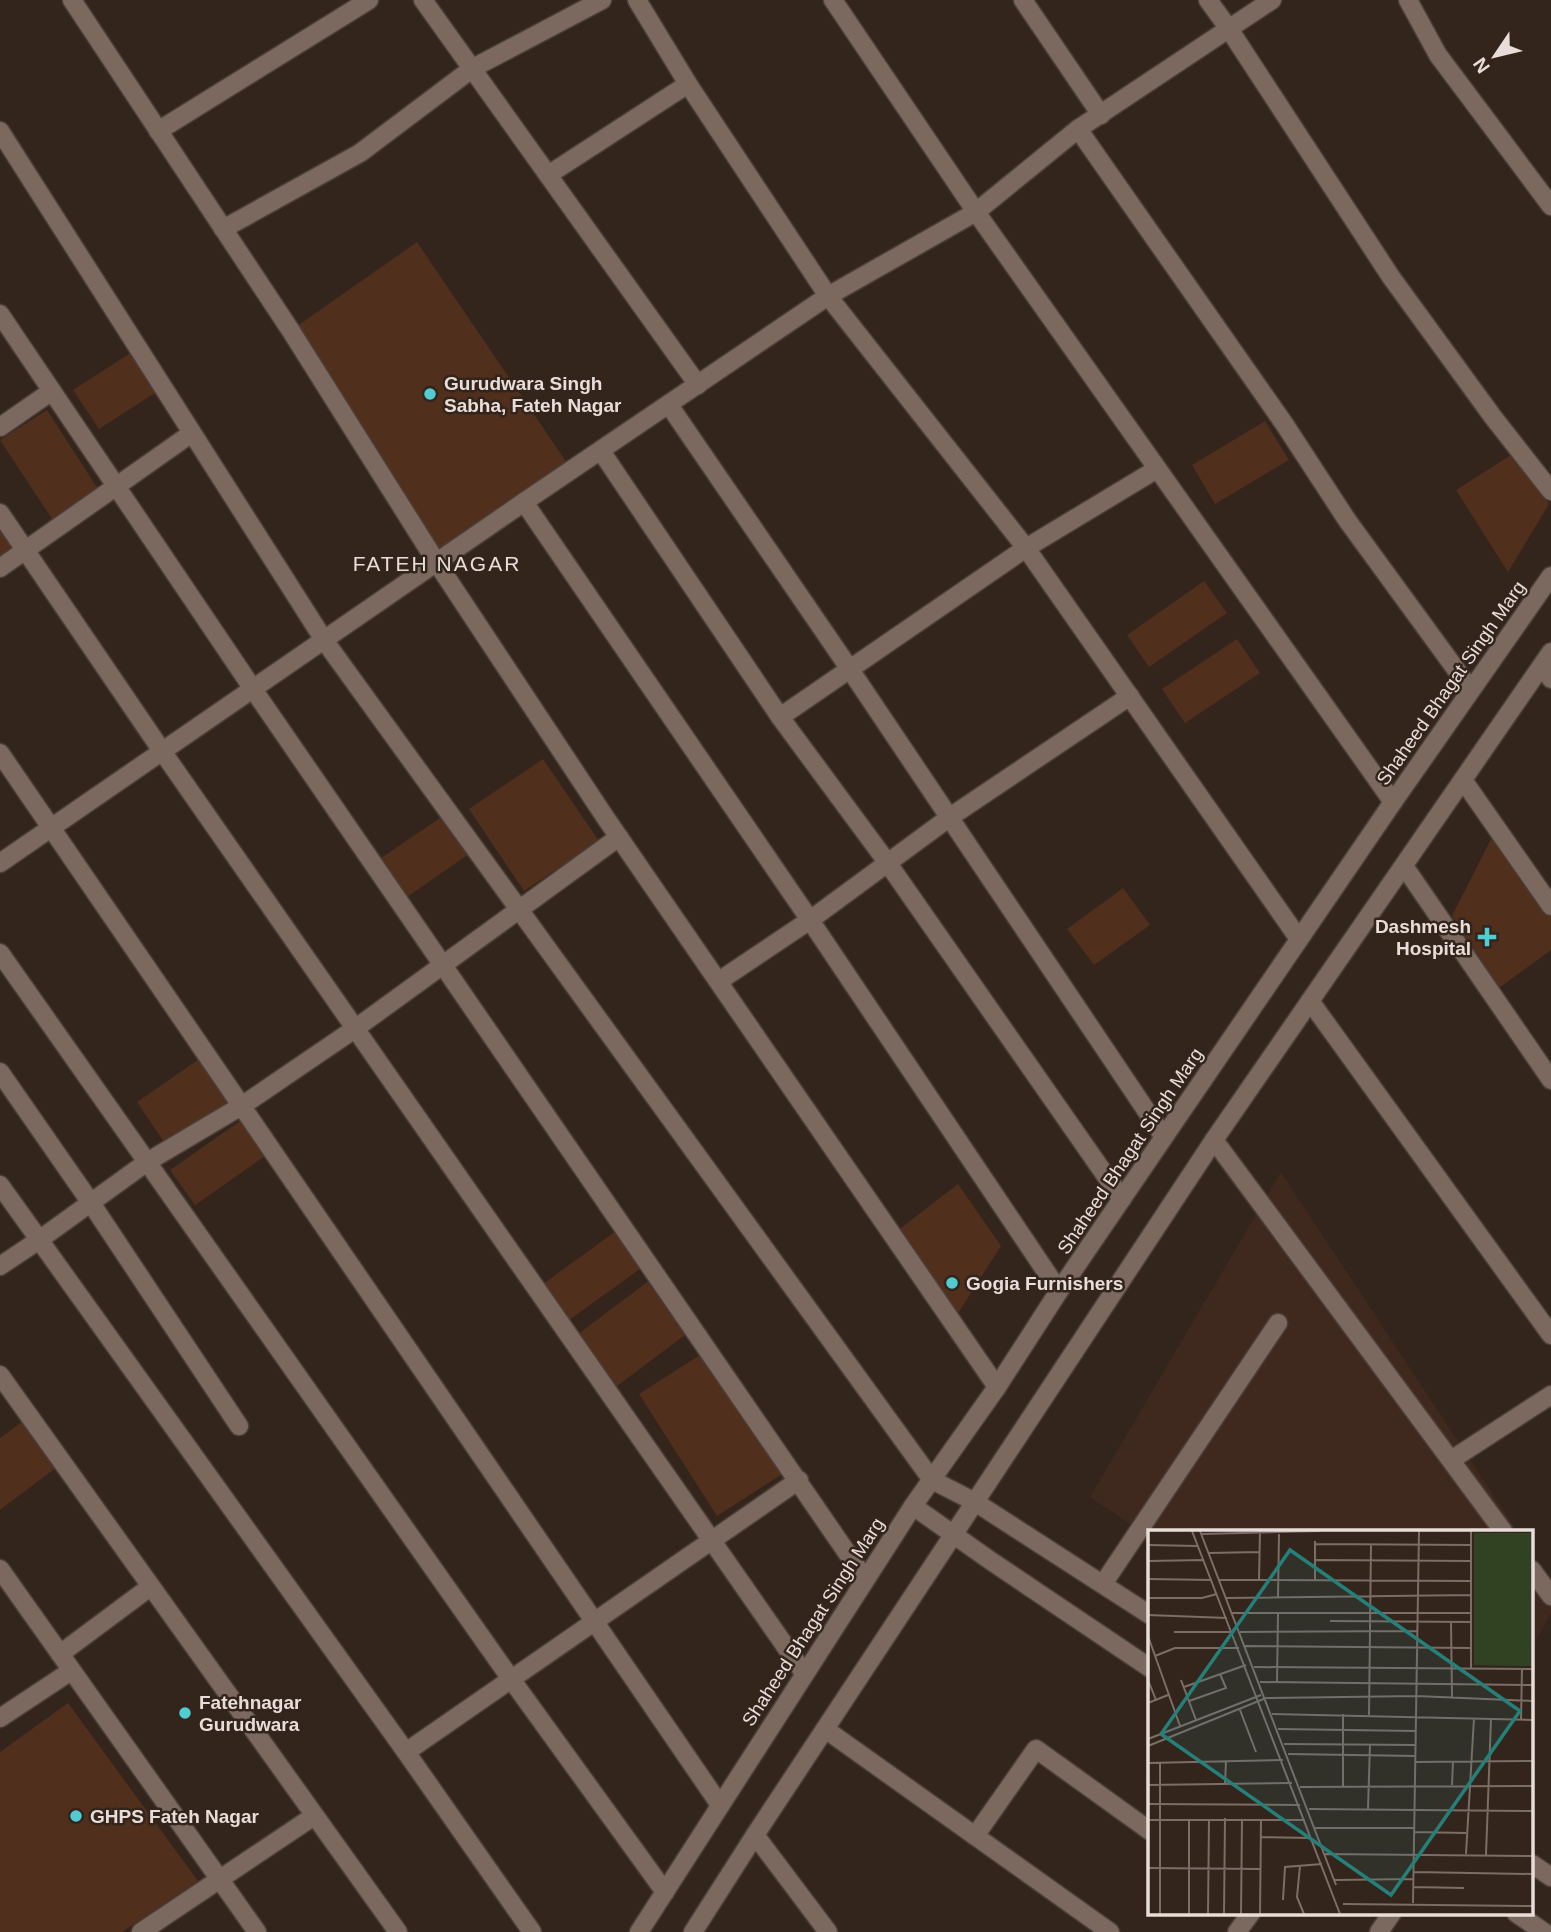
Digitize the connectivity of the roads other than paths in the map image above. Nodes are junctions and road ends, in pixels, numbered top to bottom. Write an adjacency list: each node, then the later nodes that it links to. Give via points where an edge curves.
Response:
1 (72, 0): 17 (street)
2 (369, 0): 17 (street)
3 (423, 0): 12 (street)
4 (602, 0): 12 (street)
5 (637, 0): 13 (street)
6 (833, 0): 20 (street)
7 (1023, 0): 14 (street)
8 (1208, 0): 11 (street)
9 (1272, 0): 11 (street)
10 (1408, 0): 19 (street, via 1438,55)
11 (1229, 29): 14 (street); 32 (street, via 1391,277)
12 (473, 68): 18 (street); 21 (street, via 360,153)
13 (688, 84): 18 (street); 22 (street)
14 (1101, 114): 15 (street)
15 (1078, 129): 20 (street); 44 (street, via 1347,520)
16 (0, 131): 28 (street)
17 (158, 131): 21 (street)
18 (548, 175): 24 (street)
19 (1551, 206)
20 (976, 212): 22 (street); 30 (street)
21 (223, 229): 37 (street)
22 (828, 296): 24 (street); 35 (street)
23 (0, 314): 25 (street)
24 (698, 385): 26 (street)
25 (52, 391): 27 (street); 31 (street)
26 (669, 405): 29 (street); 42 (street)
27 (0, 427)
28 (192, 433): 31 (street); 40 (street)
29 (601, 451): 33 (street); 46 (street)
30 (1157, 469): 35 (street); 50 (street)
31 (116, 487): 36 (street); 43 (street)
32 (1551, 491)
33 (524, 502): 37 (street); 59 (street)
34 (0, 513): 36 (street)
35 (1026, 548): 42 (street); 45 (street)
36 (25, 550): 38 (street); 47 (street)
37 (437, 563): 40 (street); 53 (street)
38 (0, 568)
39 (1551, 576): 44 (street, Shaheed Bhagat Singh Marg)
40 (324, 640): 43 (street); 58 (street)
41 (1548, 666): 49 (street)
42 (849, 668): 46 (street); 51 (street)
43 (253, 689): 47 (street); 62 (street)
44 (1471, 691): 50 (street, Shaheed Bhagat Singh Marg)
45 (1130, 696): 51 (street); 60 (street)
46 (780, 717): 54 (street)
47 (162, 751): 52 (street); 65 (street)
48 (0, 753): 52 (street)
49 (1463, 780): 56 (street); 57 (street)
50 (1394, 802): 60 (street, Shaheed Bhagat Singh Marg)
51 (950, 817): 54 (street); 69 (street)
52 (53, 828): 55 (street); 68 (street)
53 (619, 837): 58 (street); 63 (street)
54 (887, 862): 59 (street); 73 (street)
55 (0, 863)
56 (1404, 866): 64 (street); 67 (street)
57 (1551, 906)
58 (519, 909): 62 (street); 86 (street)
59 (810, 920): 63 (street); 77 (street)
60 (1299, 939): 69 (street, Shaheed Bhagat Singh Marg)
61 (0, 953): 71 (street)
62 (444, 965): 65 (street); 85 (street)
63 (719, 981): 81 (street)
64 (1310, 1001): 70 (street); 79 (street)
65 (356, 1028): 68 (street); 91 (street)
66 (0, 1072): 74 (street)
67 (1551, 1080)
68 (243, 1105): 71 (street); 99 (street)
69 (1164, 1137): 73 (street, Shaheed Bhagat Singh Marg)
70 (1214, 1140): 84 (street); 87 (street)
71 (147, 1162): 74 (street); 104 (street)
72 (0, 1185): 75 (street)
73 (1122, 1199): 77 (street, Shaheed Bhagat Singh Marg)
74 (91, 1203): 75 (street); 83 (street)
75 (39, 1240): 76 (street); 107 (street)
76 (0, 1266)
77 (1059, 1291): 81 (street, Shaheed Bhagat Singh Marg)
78 (1278, 1323): 95 (street)
79 (1551, 1335)
80 (0, 1375): 96 (street)
81 (997, 1387): 86 (street, Shaheed Bhagat Singh Marg)
82 (1551, 1395): 84 (street)
83 (239, 1426)
84 (1451, 1460): 89 (street)
85 (799, 1480): 91 (street); 94 (street)
86 (932, 1480): 87 (street); 88 (street, Shaheed Bhagat Singh Marg)
87 (975, 1502): 90 (street); 95 (street)
88 (913, 1506): 90 (street); 94 (street, Shaheed Bhagat Singh Marg)
89 (1502, 1530)
90 (953, 1535): 101 (street); 106 (street)
91 (711, 1539): 99 (street); 103 (street)
92 (0, 1569): 100 (street)
93 (1534, 1573): 97 (street)
94 (865, 1579): 103 (street, Shaheed Bhagat Singh Marg)
95 (1103, 1584): 98 (street)
96 (150, 1587): 100 (street); 109 (street)
97 (1551, 1596)
98 (1148, 1614)
99 (594, 1622): 104 (street); 108 (street)
100 (60, 1654): 102 (street)
101 (1148, 1667)
102 (71, 1671): 105 (street); 115 (street)
103 (804, 1673): 108 (street, Shaheed Bhagat Singh Marg)
104 (511, 1679): 107 (street); 116 (street)
105 (0, 1718)
106 (825, 1730): 111 (street); 112 (street)
107 (406, 1752): 123 (street)
108 (720, 1805): 116 (street, Shaheed Bhagat Singh Marg)
109 (314, 1816): 115 (street); 122 (street)
110 (1148, 1830): 112 (street, via 1036,1749)
111 (755, 1835): 125 (street); 126 (street)
112 (975, 1836): 127 (street)
113 (1534, 1865): 114 (street)
114 (1551, 1877)
115 (220, 1879): 120 (street); 121 (street)
116 (664, 1892): 124 (street, Shaheed Bhagat Singh Marg)
117 (1250, 1914): 128 (street)
118 (1391, 1914): 129 (street)
119 (1517, 1914): 130 (street)
120 (141, 1932)
121 (257, 1932)
122 (398, 1932)
123 (532, 1932)
124 (639, 1932)
125 (693, 1932)
126 (828, 1932)
127 (1110, 1932)
128 (1237, 1932)
129 (1379, 1932)
130 (1544, 1932)

